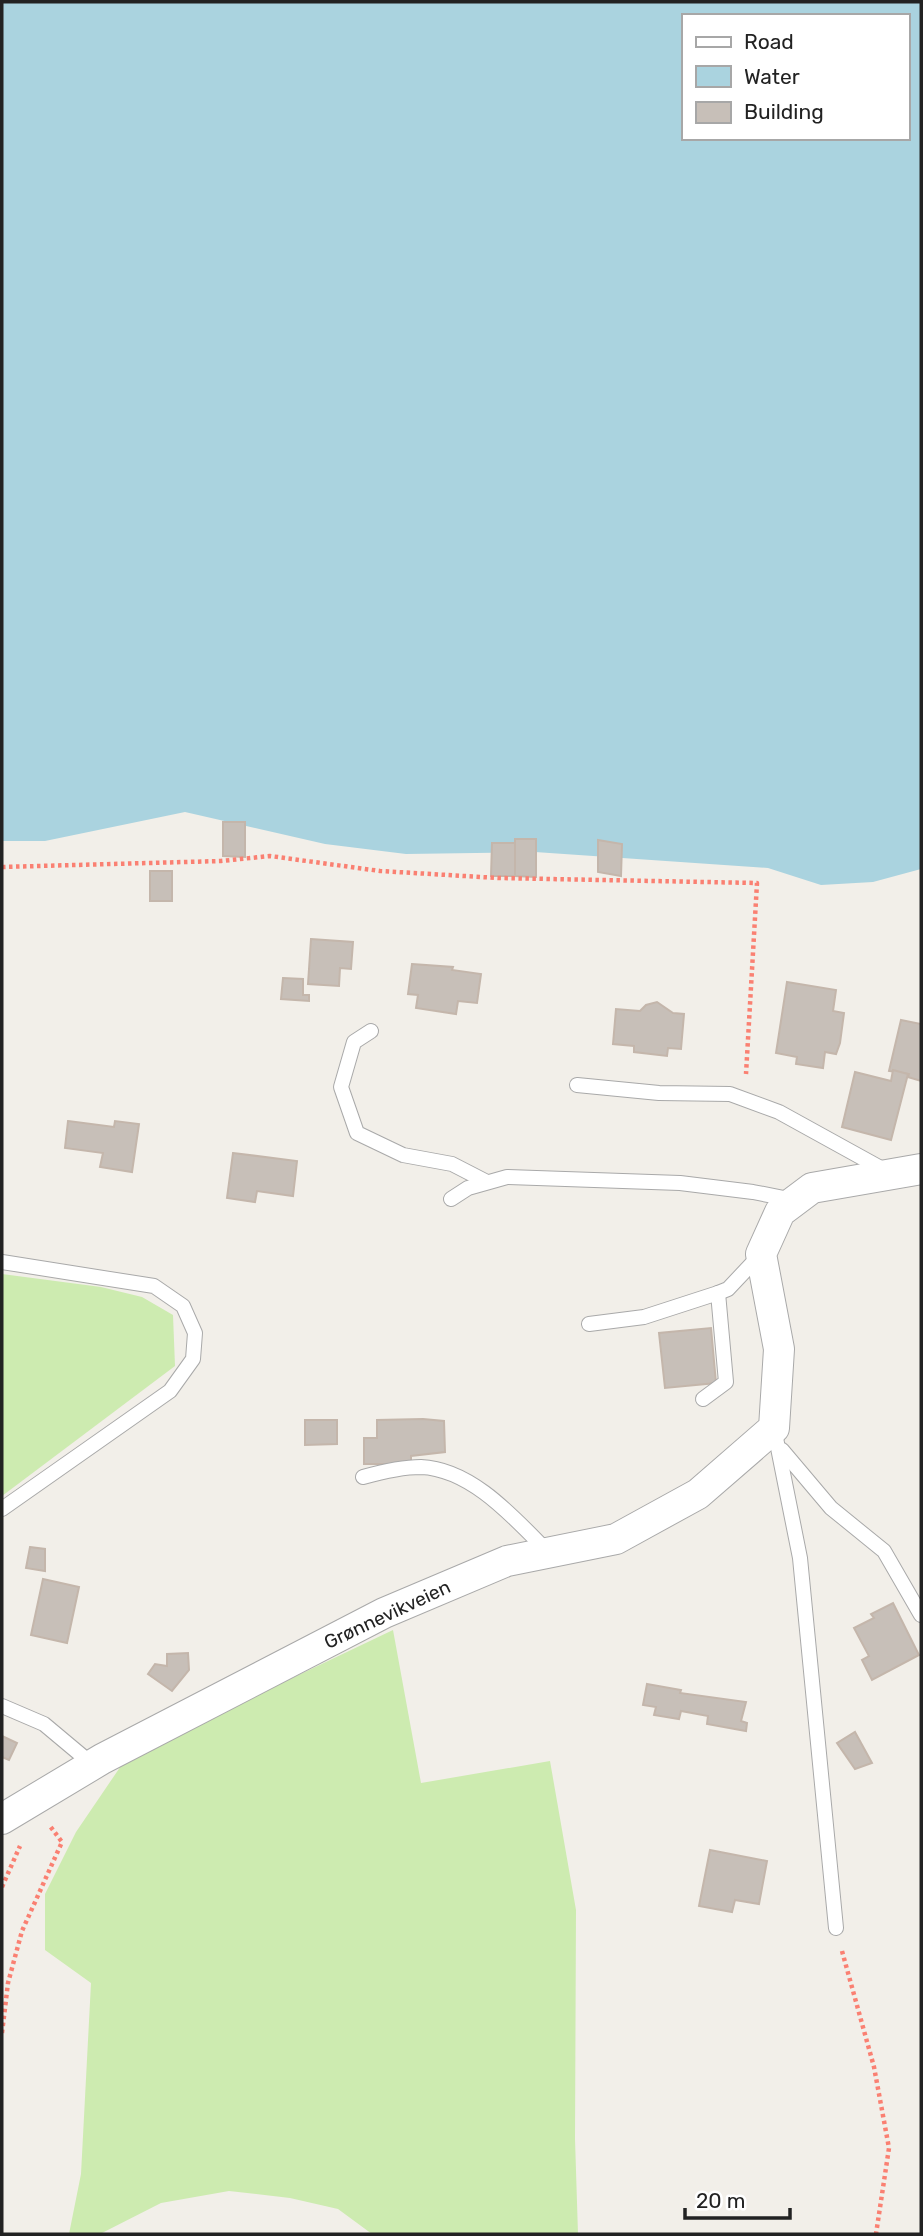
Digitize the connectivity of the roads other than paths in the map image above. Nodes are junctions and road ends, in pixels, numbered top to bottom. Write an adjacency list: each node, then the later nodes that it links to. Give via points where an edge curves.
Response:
1 (372, 1031): 5 (lane, via 354,1042 341,1087 357,1133 403,1154 452,1164)
2 (576, 1085): 4 (lane, via 730,1094 779,1112)
3 (921, 1169): 4 (street)
4 (890, 1173): 7 (street, via 812,1188)
5 (487, 1182): 6 (lane); 7 (lane, via 507,1177 680,1183)
6 (451, 1199)
7 (796, 1200): 8 (street, via 780,1212)
8 (761, 1254): 10 (lane, via 728,1289); 13 (street, via 779,1349)
9 (2, 1262): 15 (lane, via 154,1286 183,1306 195,1333 193,1359 170,1391)
10 (718, 1293): 11 (lane, via 643,1317); 12 (lane, via 726,1382)
11 (589, 1324)
12 (703, 1399)
13 (776, 1437): 16 (street, Grønnevikveien, via 698,1494 616,1539); 17 (lane, via 831,1508 884,1551); 21 (lane, via 800,1558)
14 (363, 1477): 16 (lane, via 422,1467 466,1480 508,1510)
15 (2, 1509)
16 (548, 1552): 19 (street, Grønnevikveien, via 507,1561 384,1613)
17 (921, 1615)
18 (2, 1706): 19 (lane, via 44,1724)
19 (93, 1765): 20 (street, Grønnevikveien)
20 (2, 1819)
21 (836, 1928)

